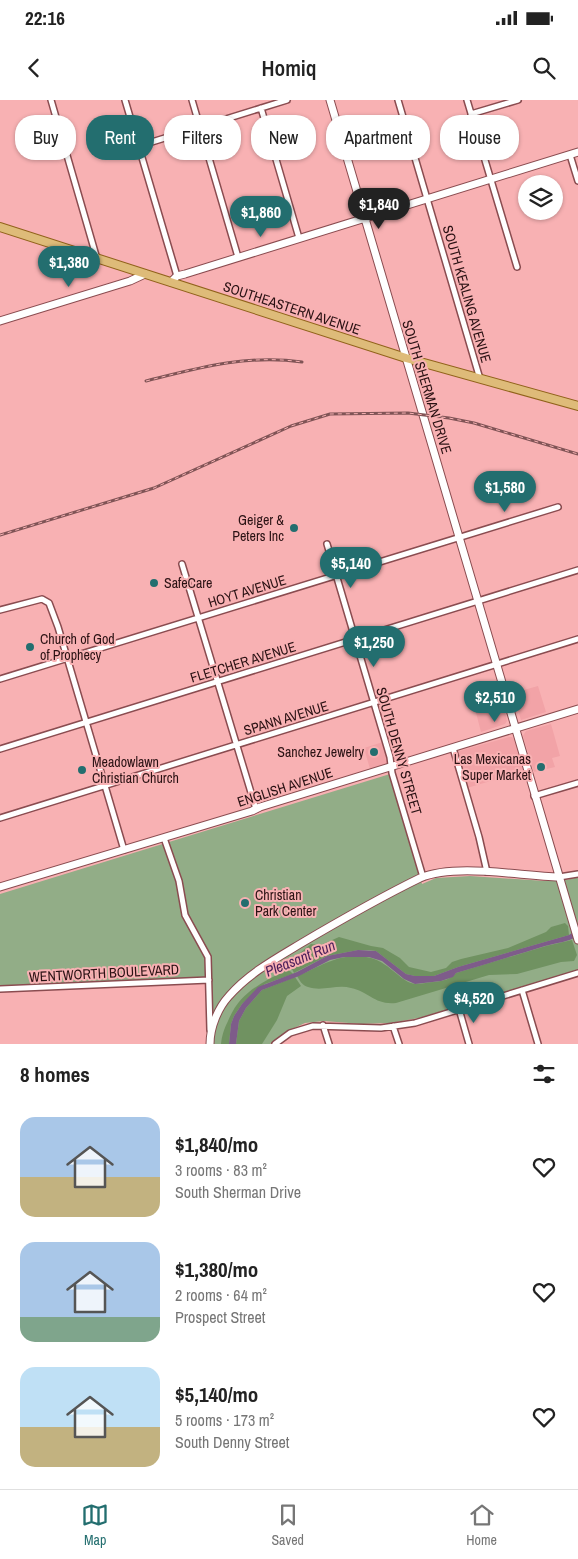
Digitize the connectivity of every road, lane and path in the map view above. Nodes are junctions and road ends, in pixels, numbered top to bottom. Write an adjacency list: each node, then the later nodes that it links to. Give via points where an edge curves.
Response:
1 (51, 100): 25 (street)
2 (126, 100): 11 (street)
3 (192, 100): 12 (street)
4 (286, 100): 9 (street)
5 (330, 100): 21 (main road, SOUTH SHERMAN DRIVE)
6 (398, 100): 20 (street, SOUTH KEALING AVENUE)
7 (467, 100): 10 (street)
8 (518, 100): 10 (street)
9 (261, 108): 13 (street); 23 (street)
10 (471, 114): 18 (street)
11 (130, 115)
12 (196, 115)
13 (238, 115)
14 (578, 152): 15 (main road)
15 (570, 155): 18 (main road); 19 (street)
16 (143, 160): 28 (street)
17 (209, 160): 24 (street)
18 (490, 179): 20 (main road); 26 (street)
19 (578, 181)
20 (427, 198): 21 (main road); 31 (street, SOUTH KEALING AVENUE)
21 (364, 218): 23 (main road); 30 (main road, SOUTH SHERMAN DRIVE)
22 (0, 227): 25 (main road, SOUTHEASTERN AVENUE)
23 (299, 238): 24 (main road)
24 (238, 257): 28 (main road)
25 (97, 259): 27 (main road, SOUTHEASTERN AVENUE)
26 (516, 267)
27 (145, 274): 28 (main road, SOUTHEASTERN AVENUE); 29 (main road)
28 (174, 279): 30 (main road, SOUTHEASTERN AVENUE)
29 (0, 321)
30 (406, 358): 31 (main road, SOUTHEASTERN AVENUE); 34 (main road, SOUTH SHERMAN DRIVE)
31 (480, 380): 32 (main road, SOUTHEASTERN AVENUE)
32 (578, 406)
33 (558, 507): 34 (street, HOYT AVENUE)
34 (458, 537): 38 (street, HOYT AVENUE); 39 (main road, SOUTH SHERMAN DRIVE)
35 (327, 544): 38 (street, SOUTH DENNY STREET)
36 (182, 564): 41 (street)
37 (578, 570): 39 (street, FLETCHER AVENUE)
38 (336, 575): 41 (street, HOYT AVENUE); 42 (street, SOUTH DENNY STREET)
39 (477, 601): 42 (street, FLETCHER AVENUE); 45 (main road, SOUTH SHERMAN DRIVE)
40 (0, 610): 44 (street, via 42,598 46,600 54,615)
41 (198, 618): 44 (street, HOYT AVENUE); 47 (street)
42 (355, 639): 47 (street, FLETCHER AVENUE); 48 (street, SOUTH DENNY STREET)
43 (578, 639): 45 (street, SPANN AVENUE)
44 (67, 659): 46 (street, HOYT AVENUE); 50 (street)
45 (496, 664): 48 (street, SPANN AVENUE); 51 (main road, SOUTH SHERMAN DRIVE)
46 (0, 679)
47 (217, 682): 50 (street, FLETCHER AVENUE); 52 (street)
48 (374, 703): 52 (street, SPANN AVENUE); 55 (street, SOUTH DENNY STREET)
49 (578, 709): 51 (main road, ENGLISH AVENUE)
50 (86, 722): 54 (street, FLETCHER AVENUE); 57 (street)
51 (515, 728): 53 (main road, ENGLISH AVENUE); 58 (main road, SOUTH SHERMAN DRIVE)
52 (236, 744): 57 (street, SPANN AVENUE); 59 (street)
53 (453, 748): 55 (main road, ENGLISH AVENUE); 63 (street)
54 (0, 749)
55 (391, 767): 59 (main road, ENGLISH AVENUE); 65 (street, SOUTH DENNY STREET)
56 (578, 783): 58 (street)
57 (104, 786): 60 (street, SPANN AVENUE); 62 (street)
58 (534, 796): 66 (main road, SOUTH SHERMAN DRIVE)
59 (256, 810): 61 (main road, ENGLISH AVENUE)
60 (0, 818)
61 (164, 838): 62 (main road, ENGLISH AVENUE); 70 (street, via 179,881 185,915 207,955)
62 (124, 850): 67 (main road, ENGLISH AVENUE)
63 (487, 872): 65 (main road, via 452,871); 66 (main road)
64 (578, 874): 66 (street)
65 (423, 877): 76 (main road, via 326,928 254,974 227,998)
66 (559, 877): 68 (main road, SOUTH SHERMAN DRIVE)
67 (0, 888)
68 (578, 940)
69 (578, 973): 72 (street)
70 (209, 980): 71 (street, WENTWORTH BOULEVARD); 76 (street)
71 (0, 989)
72 (522, 990): 73 (street); 82 (street)
73 (459, 1009): 75 (street, via 416,1023); 81 (street)
74 (323, 1025): 75 (street); 78 (street, via 297,1030); 79 (street)
75 (393, 1026): 80 (street)
76 (210, 1036): 77 (main road)
77 (210, 1044)
78 (275, 1044)
79 (329, 1044)
80 (399, 1044)
81 (469, 1044)
82 (538, 1044)

